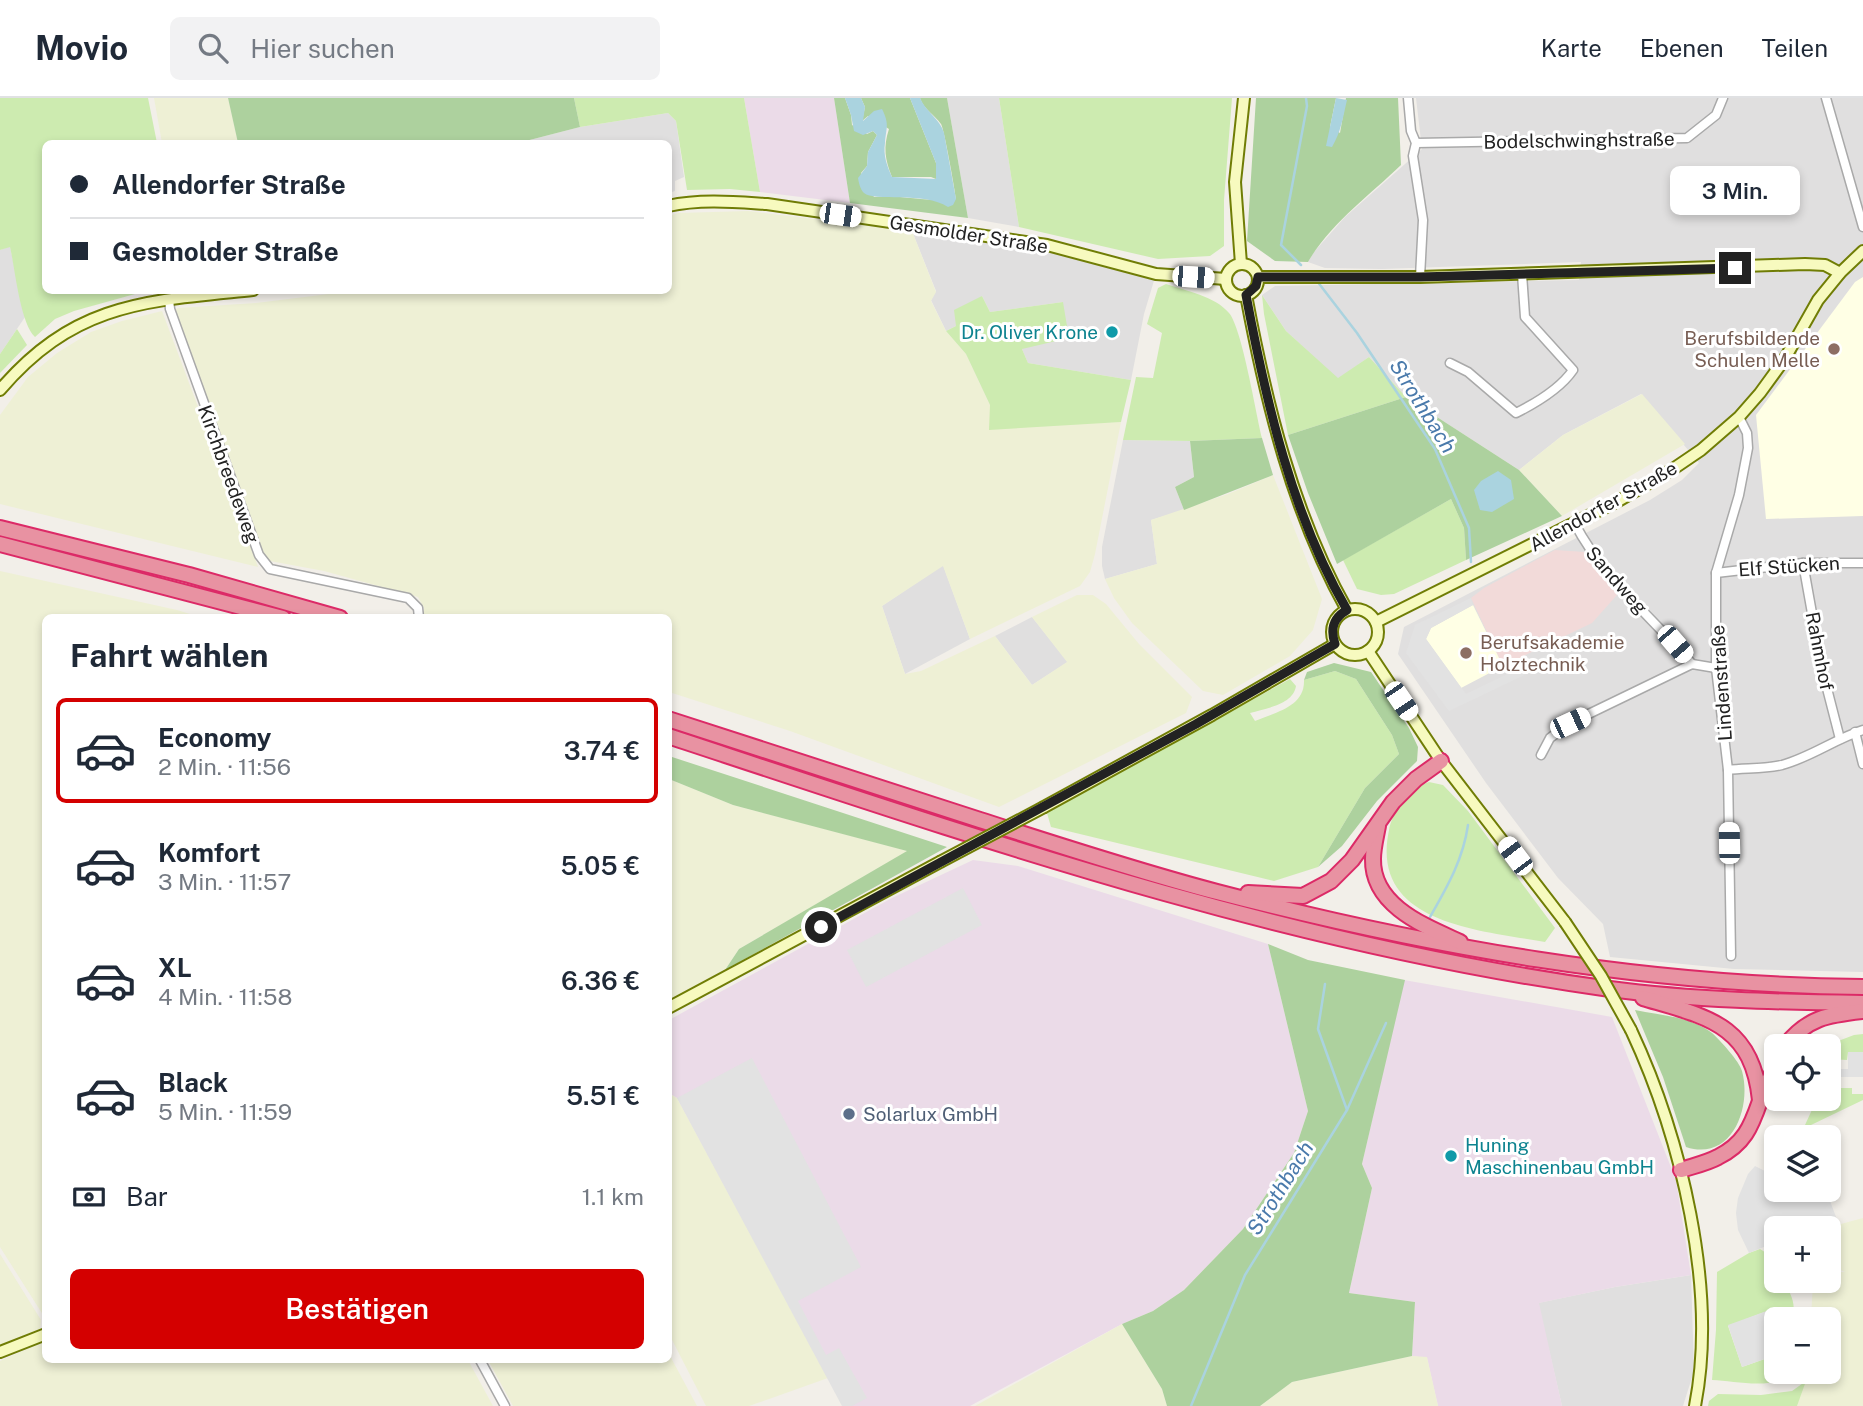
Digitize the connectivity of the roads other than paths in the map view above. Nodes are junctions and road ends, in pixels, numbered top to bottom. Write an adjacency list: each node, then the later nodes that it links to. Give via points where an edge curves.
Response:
1 (1244, 98): 9 (main road, via 1235,182)
2 (1408, 98): 5 (street)
3 (1723, 98): 5 (street, Bodelschwinghstraße, via 1716,115 1687,138)
4 (1826, 98): 7 (street)
5 (1416, 143): 13 (street, via 1413,156 1423,220)
6 (672, 205): 14 (main road, Gesmolder Straße, via 767,204 1047,245 1156,274)
7 (1863, 228)
8 (1863, 251): 10 (main road)
9 (1241, 264): 12 (main road, via 1254,269); 14 (main road, via 1229,270)
10 (1840, 273): 11 (main road, via 1825,265 1805,264); 20 (main road, Allendorfer Straße, via 1810,312 1784,360)
11 (1522, 274): 13 (main road); 18 (street, via 1525,317 1573,370 1566,379 1516,413 1468,372)
12 (1258, 277): 13 (main road); 16 (main road)
13 (1420, 277)
14 (1226, 279): 16 (main road, via 1232,292)
15 (216, 294): 17 (main road)
16 (1246, 295): 27 (main road, via 1291,479)
17 (169, 299): 19 (main road, via 138,303 79,324 38,350); 30 (street, Kirchbreedeweg, via 259,555 270,569 408,598)
18 (1450, 363)
19 (0, 389)
20 (1739, 417): 21 (main road, Allendorfer Straße, via 1673,469); 26 (street, Lindenstraße, via 1748,448)
21 (1575, 524): 31 (main road, Allendorfer Straße); 34 (street, Sandweg, via 1626,593)
22 (0, 528): 29 (highway)
23 (0, 544): 28 (highway)
24 (1863, 563): 25 (street, Elf Stücken)
25 (1803, 564): 26 (street, Elf Stücken); 39 (street, Rahmhof)
26 (1716, 573): 35 (street, Lindenstraße)
27 (1347, 610): 31 (main road, via 1360,609); 32 (main road, via 1332,628)
28 (268, 614)
29 (326, 614)
30 (419, 614)
31 (1376, 622): 33 (main road, via 1376,641)
32 (1335, 644): 33 (main road, via 1350,654); 51 (main road, bridge, via 1044,807)
33 (1368, 651): 41 (main road)
34 (1692, 664): 35 (street); 40 (street, via 1570,723 1550,738)
35 (1716, 668): 43 (street, Lindenstraße)
36 (672, 720): 45 (highway)
37 (1859, 731): 39 (street); 42 (street)
38 (672, 737): 49 (highway, via 1003,845 1238,914 1428,958)
39 (1840, 739): 43 (street, via 1781,765)
40 (1541, 755)
41 (1441, 761): 44 (highway, via 1400,794); 56 (main road, bridge, via 1601,976 1631,1030 1662,1105)
42 (1863, 764)
43 (1728, 769): 47 (street, Lindenstraße)
44 (1378, 823): 45 (highway, via 1331,881 1303,896); 46 (highway, via 1375,879 1394,906 1422,925)
45 (1215, 892): 46 (highway)
46 (1480, 951): 48 (highway, via 1669,977)
47 (1731, 956)
48 (1863, 987)
49 (1613, 990): 50 (highway); 55 (highway, via 1723,1027 1752,1059)
50 (1863, 1003)
51 (672, 1006)
52 (1863, 1011): 53 (highway, via 1817,1018)
53 (1795, 1034)
54 (1764, 1091): 55 (highway)
55 (1760, 1100): 56 (highway, via 1756,1117 1734,1147)
56 (1681, 1170): 61 (main road, via 1699,1283 1702,1338)
57 (42, 1336): 58 (main road)
58 (0, 1352)
59 (482, 1363): 60 (street)
60 (505, 1406)
61 (1695, 1406)

